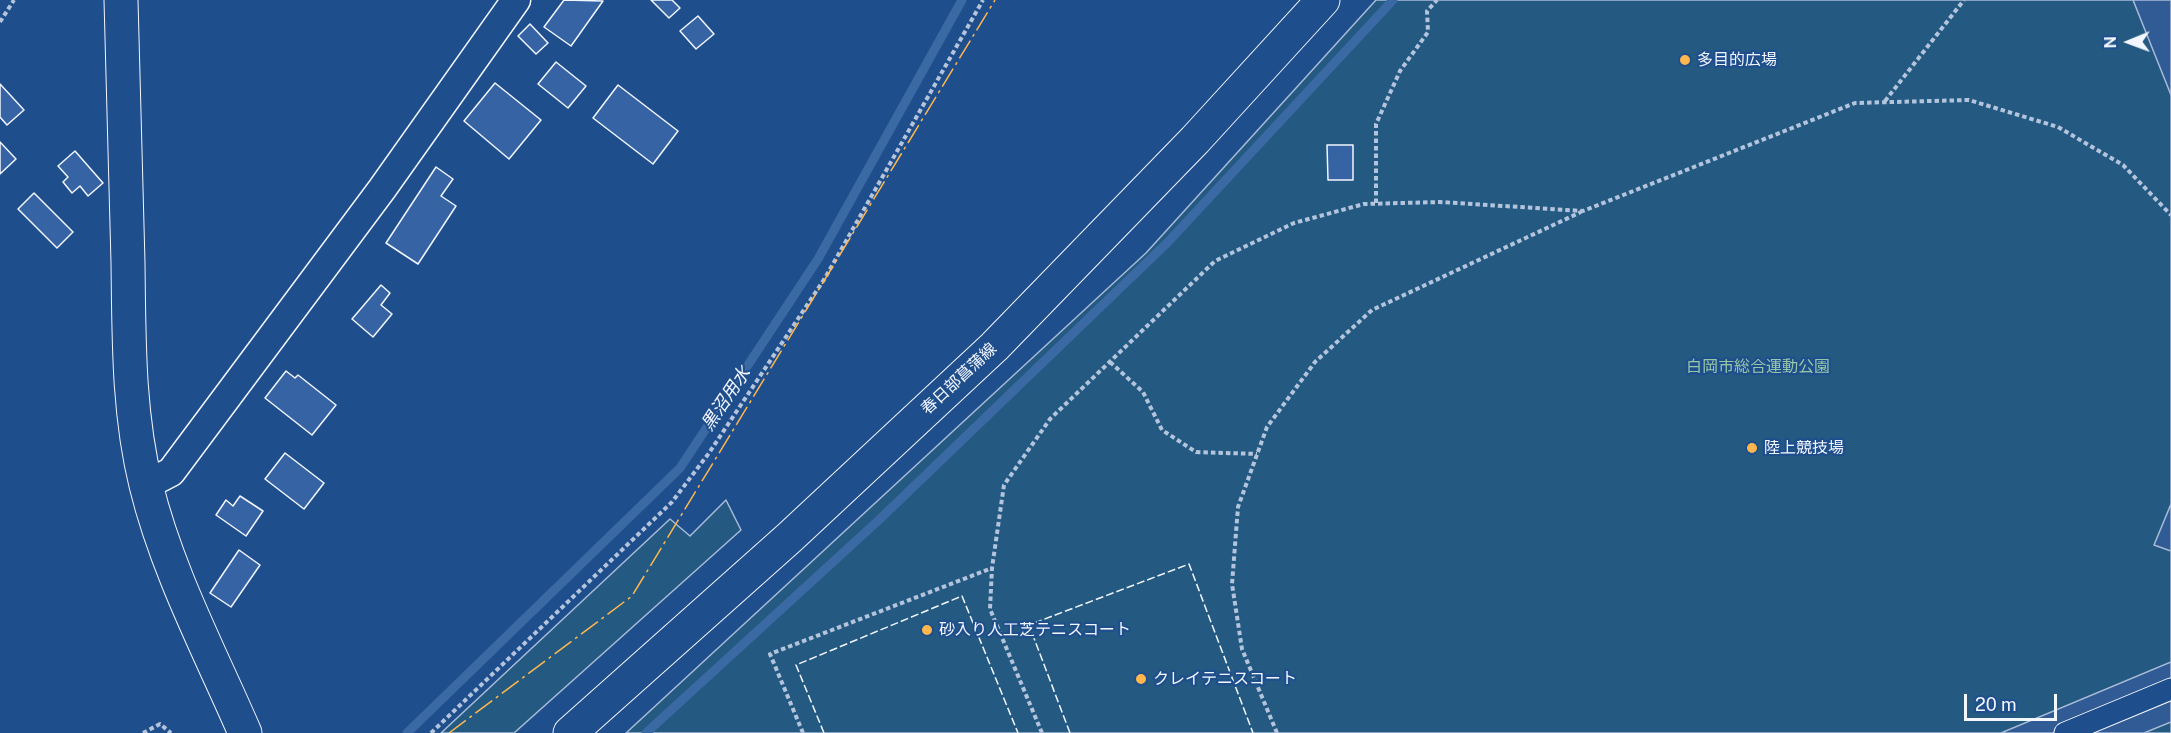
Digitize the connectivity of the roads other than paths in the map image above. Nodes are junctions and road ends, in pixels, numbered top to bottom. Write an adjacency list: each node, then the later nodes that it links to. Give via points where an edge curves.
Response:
1 (122, 0): 4 (main road, via 130,370)
2 (516, 0): 4 (street, via 382,189 171,472)
3 (1323, 0): 7 (main road, 春日部菖蒲線, via 1195,140 994,347 789,538)
4 (146, 485): 6 (main road, via 186,599)
5 (2171, 689): 8 (street)
6 (246, 733)
7 (570, 733)
8 (2065, 733)

